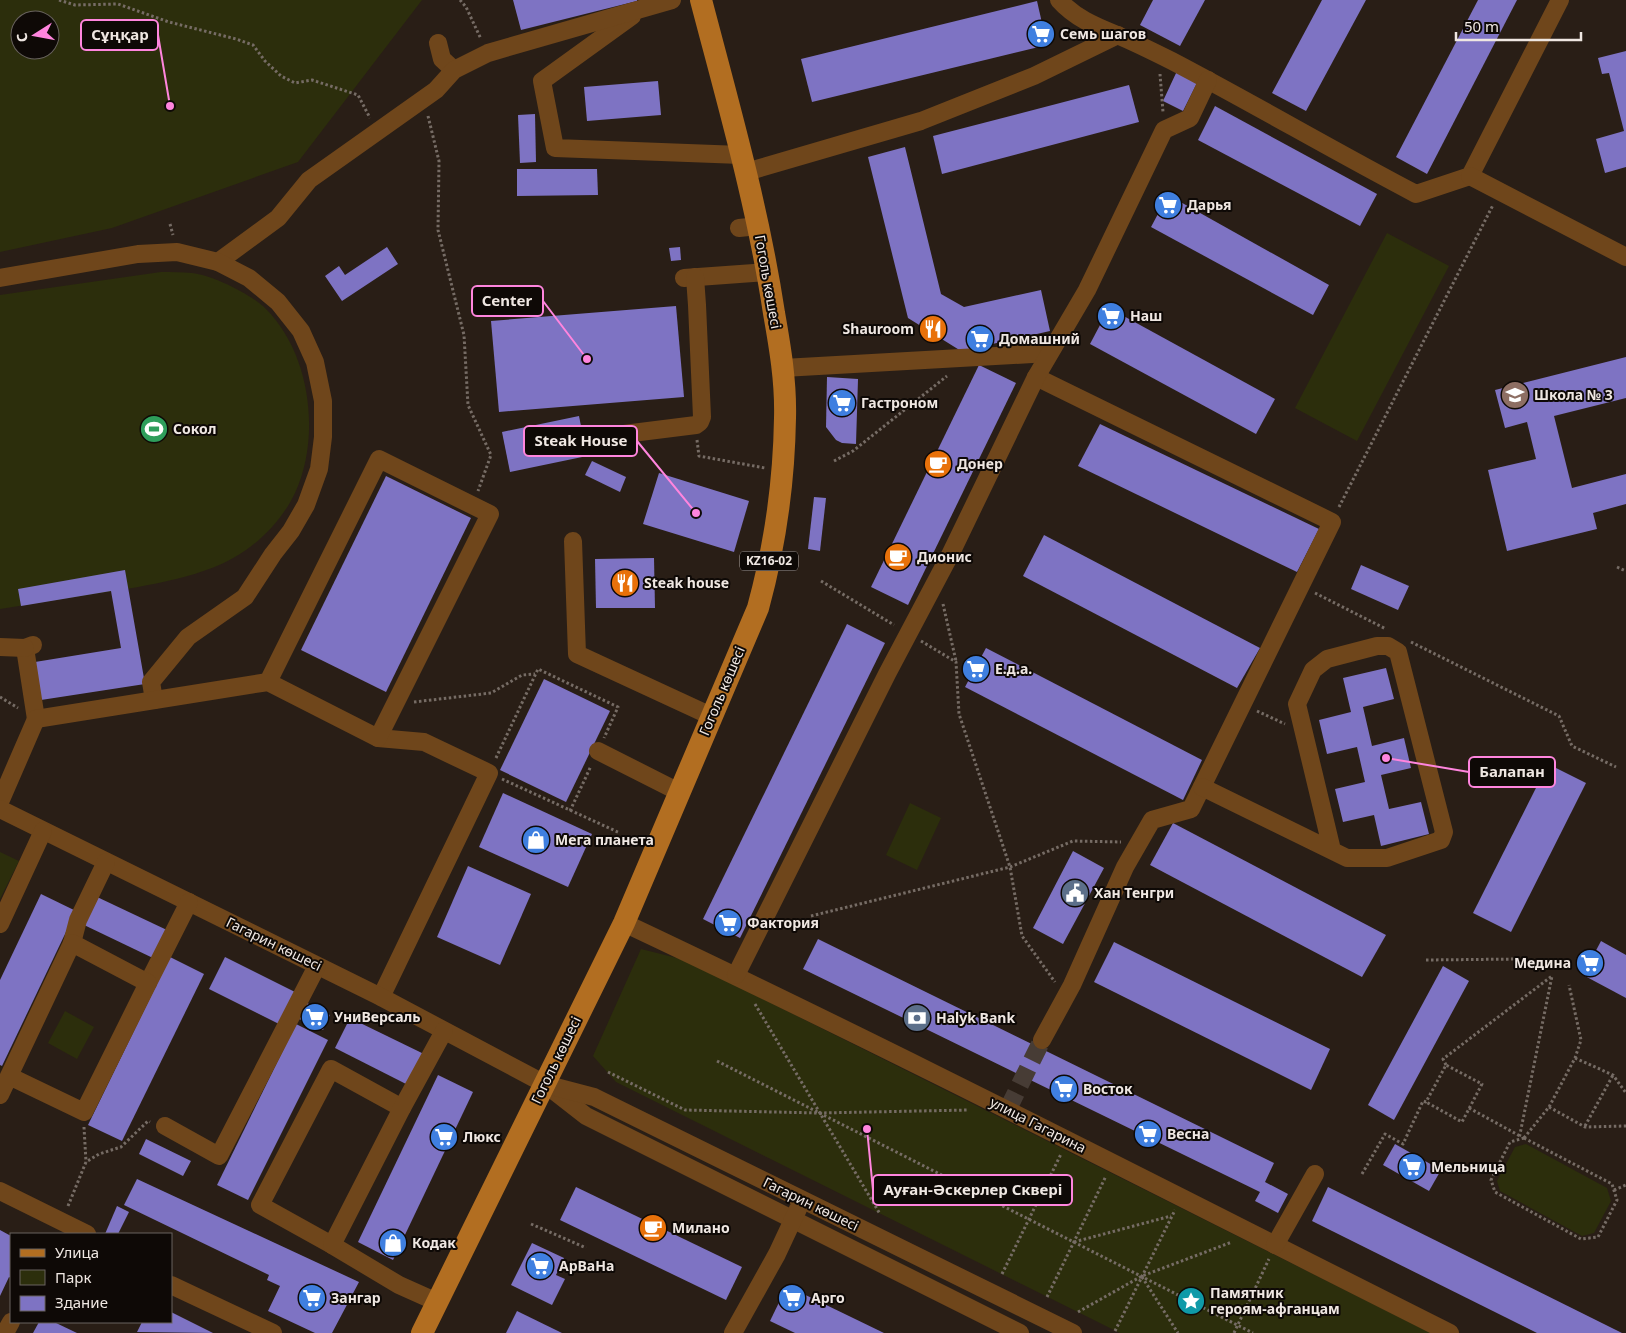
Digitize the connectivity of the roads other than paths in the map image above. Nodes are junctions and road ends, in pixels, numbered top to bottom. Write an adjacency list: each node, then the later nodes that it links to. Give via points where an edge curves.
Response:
1 (672, 0): 5 (street)
2 (702, 0): 10 (main road, Гоголь көшесі / KZ16-02)
3 (1059, 0): 6 (street, via 1069,11 1097,28)
4 (1560, 0): 11 (street)
5 (643, 8): 8 (street, via 488,53); 10 (street, via 542,80 555,148)
6 (1118, 35): 9 (street); 10 (street, via 1034,76 921,121)
7 (438, 43): 8 (street, via 442,59)
8 (454, 70): 13 (street, via 436,90 309,180 278,218)
9 (1208, 80): 11 (street, via 1416,194); 16 (street, via 1190,118 1164,130 1087,290)
10 (744, 164): 14 (main road, Гоголь көшесі / KZ16-02, via 749,227)
11 (1470, 176): 12 (street)
12 (1626, 257)
13 (218, 262): 15 (street, via 177,252 138,254); 23 (street, via 248,278 278,302 301,331 315,362 323,401 319,469 306,505 245,597 188,637 151,682)
14 (768, 272): 17 (main road, Гоголь көшесі / KZ16-02); 19 (street, via 689,277 697,305 700,422)
15 (0, 278)
16 (1048, 353): 17 (street); 18 (street)
17 (783, 368): 24 (main road, Гоголь көшесі / KZ16-02, via 782,464 766,578 758,608)
18 (1036, 376): 28 (street, via 1332,522); 40 (street, via 937,580)
19 (592, 438)
20 (573, 541): 24 (street, via 577,654)
21 (0, 647): 25 (street, via 29,647)
22 (268, 682): 23 (street); 26 (street); 26 (street, via 379,459 490,514)
23 (154, 700): 25 (street)
24 (711, 716): 29 (main road, Гоголь көшесі / KZ16-02)
25 (36, 719): 30 (street)
26 (378, 738): 42 (street, via 424,742 489,773)
27 (598, 751): 29 (street)
28 (1202, 787): 33 (street); 44 (street, via 1191,809 1152,820 1125,867 1066,996)
29 (680, 792): 36 (main road, Гоголь көшесі / KZ16-02)
30 (0, 802)
31 (0, 809): 32 (street, Гагарин көшесі)
32 (43, 830): 34 (street, Гагарин көшесі); 37 (street)
33 (1332, 850): 33 (street, via 1347,858 1387,858 1441,840 1444,832 1398,652 1388,646 1327,659 1313,670 1297,704)
34 (106, 862): 35 (street, Гагарин көшесі); 38 (street, via 78,920)
35 (189, 902): 39 (street, Гагарин көшесі); 41 (street)
36 (624, 923): 40 (street, улица Гагарина); 46 (main road, Гоголь көшесі / KZ16-02)
37 (0, 924)
38 (72, 944): 41 (street); 45 (street)
39 (317, 966): 42 (street, Гагарин көшесі); 49 (street, via 220,1156)
40 (736, 975): 56 (street, улица Гагарина, via 1008,1109)
41 (148, 983): 45 (street, via 84,1112)
42 (381, 997): 43 (street, Гагарин көшесі)
43 (444, 1031): 46 (street, Гагарин көшесі); 48 (street)
44 (1042, 1040)
45 (9, 1076): 47 (street)
46 (545, 1084): 52 (street, Гагарин көшесі, via 594,1097); 53 (street, Гагарин көшесі, via 586,1116); 58 (main road, Гоголь көшесі)
47 (0, 1095)
48 (402, 1108): 55 (street); 55 (street, via 331,1069 260,1205)
49 (165, 1126)
50 (1315, 1174): 56 (street)
51 (0, 1191): 54 (street)
52 (803, 1200): 53 (street); 63 (street, Гагарин көшесі)
53 (792, 1220): 61 (street); 62 (street, Гагарин көшесі)
54 (85, 1233)
55 (332, 1245): 58 (street, via 399,1285)
56 (1273, 1249): 64 (street, улица Гагарина)
57 (172, 1285): 59 (street)
58 (437, 1302): 60 (main road, Гоголь көшесі)
59 (273, 1333)
60 (422, 1333)
61 (734, 1333)
62 (1020, 1333)
63 (1073, 1333)
64 (1450, 1333)

